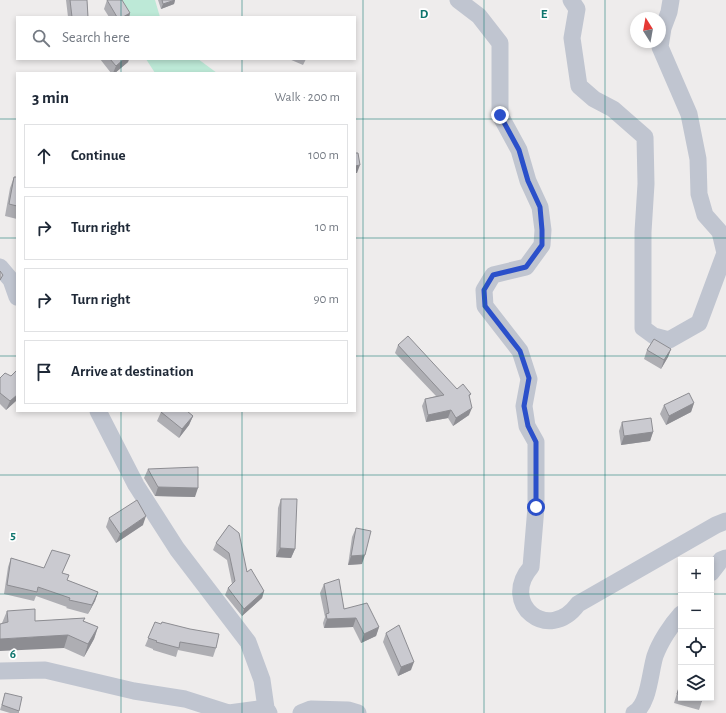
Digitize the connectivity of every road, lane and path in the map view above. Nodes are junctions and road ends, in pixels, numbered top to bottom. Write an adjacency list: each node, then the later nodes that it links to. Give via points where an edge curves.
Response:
1 (458, 0): 7 (street, via 479,16 500,42 500,115 519,150 528,181 540,207 542,245 526,267 493,275 484,290 485,306 520,351 529,378 524,406 528,426 536,442 536,507 530,567 520,584 522,603 535,617 545,620 564,618 578,604)
2 (571, 0): 3 (street, via 577,9 572,38 579,86 645,137 643,328 654,336 669,340 699,323 725,253 720,232 705,215 699,194 698,159 689,114 660,46)
3 (671, 0)
4 (0, 268): 5 (street, via 11,280)
5 (16, 294)
6 (99, 412): 12 (street, via 136,485 177,549 248,642 262,680)
7 (726, 521)
8 (726, 558): 9 (street)
9 (714, 569)
10 (678, 617): 15 (street, via 656,655 645,698 639,710)
11 (0, 671): 12 (street, via 45,670 185,700 229,713)
12 (267, 710)
13 (301, 713): 14 (street, via 311,709 348,710)
14 (358, 713)
15 (634, 713)

